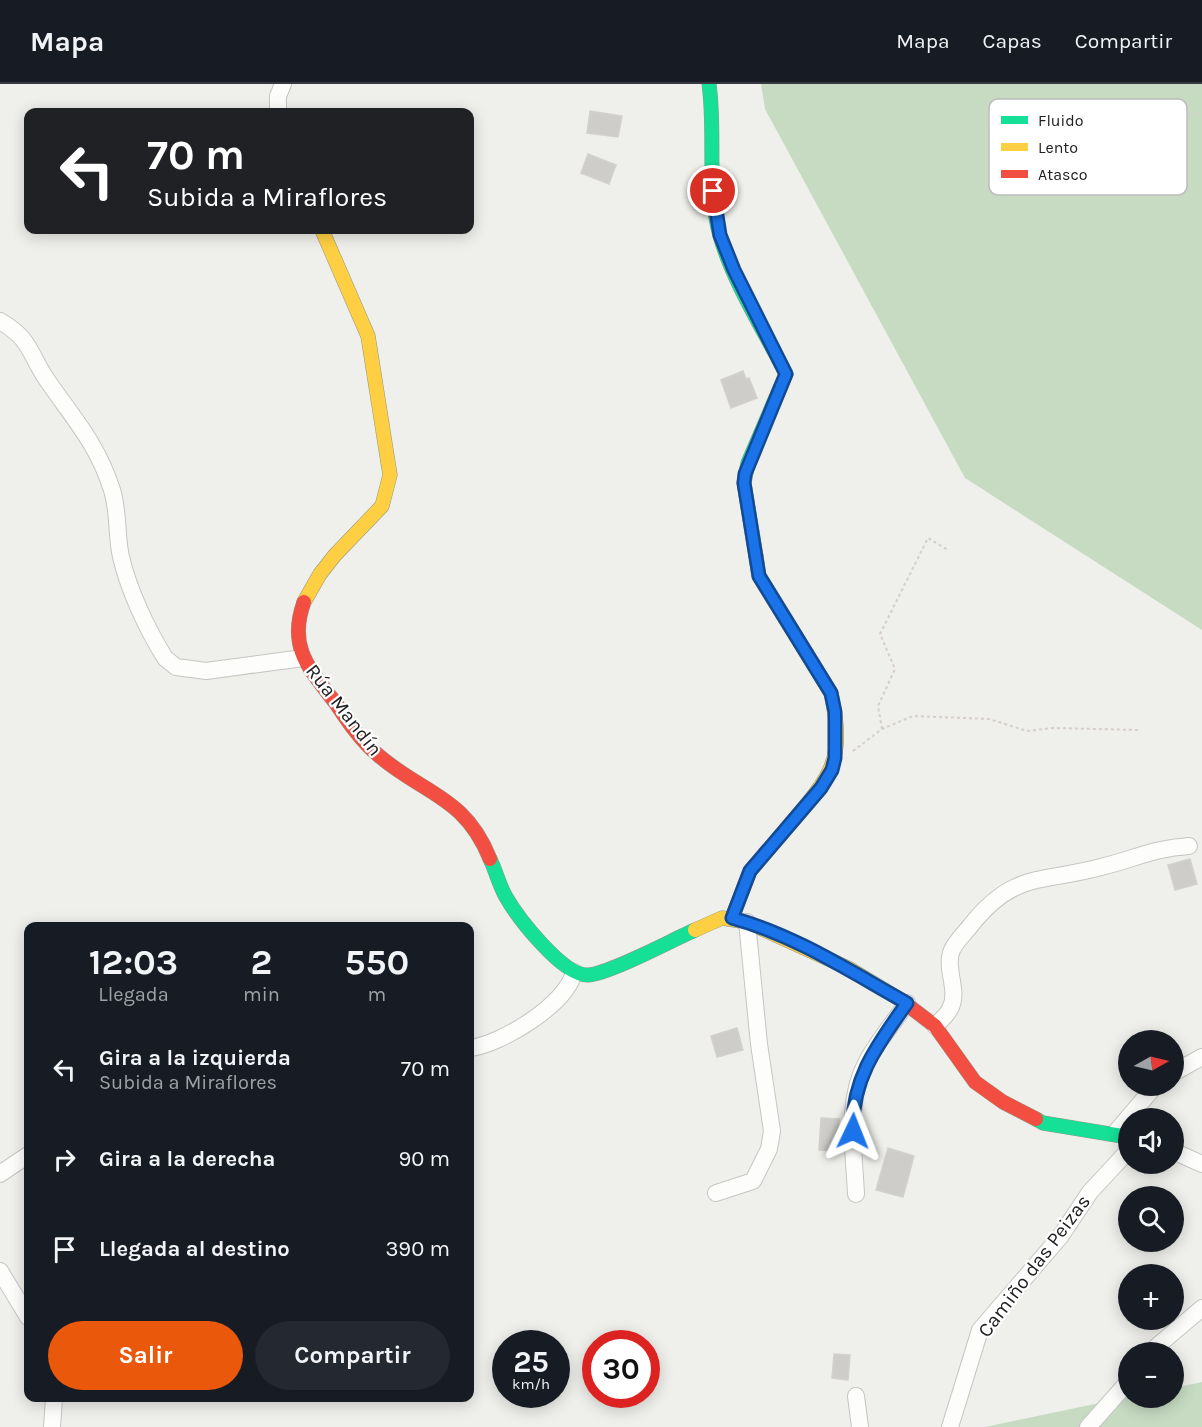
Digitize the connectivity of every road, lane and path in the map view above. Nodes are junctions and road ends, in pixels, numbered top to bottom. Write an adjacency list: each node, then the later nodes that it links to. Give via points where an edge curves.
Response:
1 (283, 84): 3 (street)
2 (709, 84): 12 (street, via 710,159 720,235 786,374 745,474 756,566 764,587 831,693)
3 (278, 108)
4 (1187, 113): 5 (path)
5 (1202, 114)
6 (324, 234): 9 (street, Rúa Mandín, via 368,336 390,475 381,506 320,570 308,592 299,626)
7 (0, 321): 9 (street, via 25,338 43,374 77,419 103,465 117,510 125,572 165,658 176,667 192,671)
8 (948, 550): 10 (path, via 928,538 880,634 896,669 878,706)
9 (303, 658): 15 (street, Rúa Mandín, via 371,748 400,771 440,792 471,822 514,910)
10 (882, 729): 11 (path, via 913,716 930,715 989,719 1027,731); 12 (path, via 846,757)
11 (1139, 730)
12 (835, 758): 14 (street, via 821,788 750,871)
13 (1189, 846): 17 (street, via 1147,851 1088,871 1024,882 1007,890 983,910 953,948 949,961 954,994 951,1008)
14 (740, 920): 15 (street, via 722,918 597,974); 16 (street, via 848,968); 27 (street, via 772,1131 769,1149 753,1181)
15 (574, 972): 18 (street, via 571,984 542,1012 499,1038)
16 (907, 1003): 17 (street); 28 (street, via 867,1061 858,1082 852,1110)
17 (935, 1026): 21 (street, via 975,1082 1003,1102 1043,1124)
18 (474, 1047)
19 (1202, 1056): 20 (street)
20 (1184, 1067)
21 (1118, 1134)
22 (1184, 1156): 25 (street)
23 (24, 1158): 26 (street)
24 (1118, 1162): 38 (street, Camiño das Peizas, via 980,1330)
25 (1202, 1164)
26 (0, 1174)
27 (716, 1193)
28 (856, 1194)
29 (0, 1271): 31 (street)
30 (1202, 1308): 32 (street)
31 (24, 1310)
32 (1162, 1342)
33 (1118, 1393): 39 (street)
34 (856, 1396): 37 (street)
35 (54, 1402): 36 (street)
36 (52, 1427)
37 (860, 1427)
38 (950, 1427)
39 (1088, 1427)

